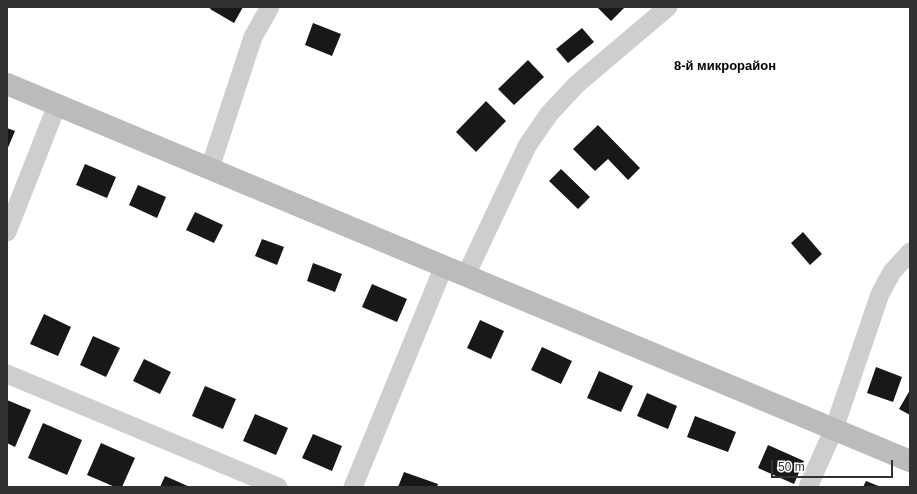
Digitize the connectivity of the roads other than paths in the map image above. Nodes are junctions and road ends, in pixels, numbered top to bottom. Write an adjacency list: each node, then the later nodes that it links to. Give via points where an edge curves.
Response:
1 (270, 7): 5 (street, via 253,37)
2 (668, 7): 9 (street, via 577,84 549,114 527,146)
3 (7, 84): 4 (street)
4 (57, 105): 5 (street); 6 (street)
5 (210, 168): 8 (street)
6 (7, 232)
7 (910, 252): 11 (street, via 892,272 880,294)
8 (444, 266): 9 (street); 14 (street)
9 (466, 275): 11 (street)
10 (7, 374): 13 (street)
11 (834, 429): 12 (street); 15 (street)
12 (910, 461)
13 (278, 487)
14 (353, 487)
15 (808, 487)

